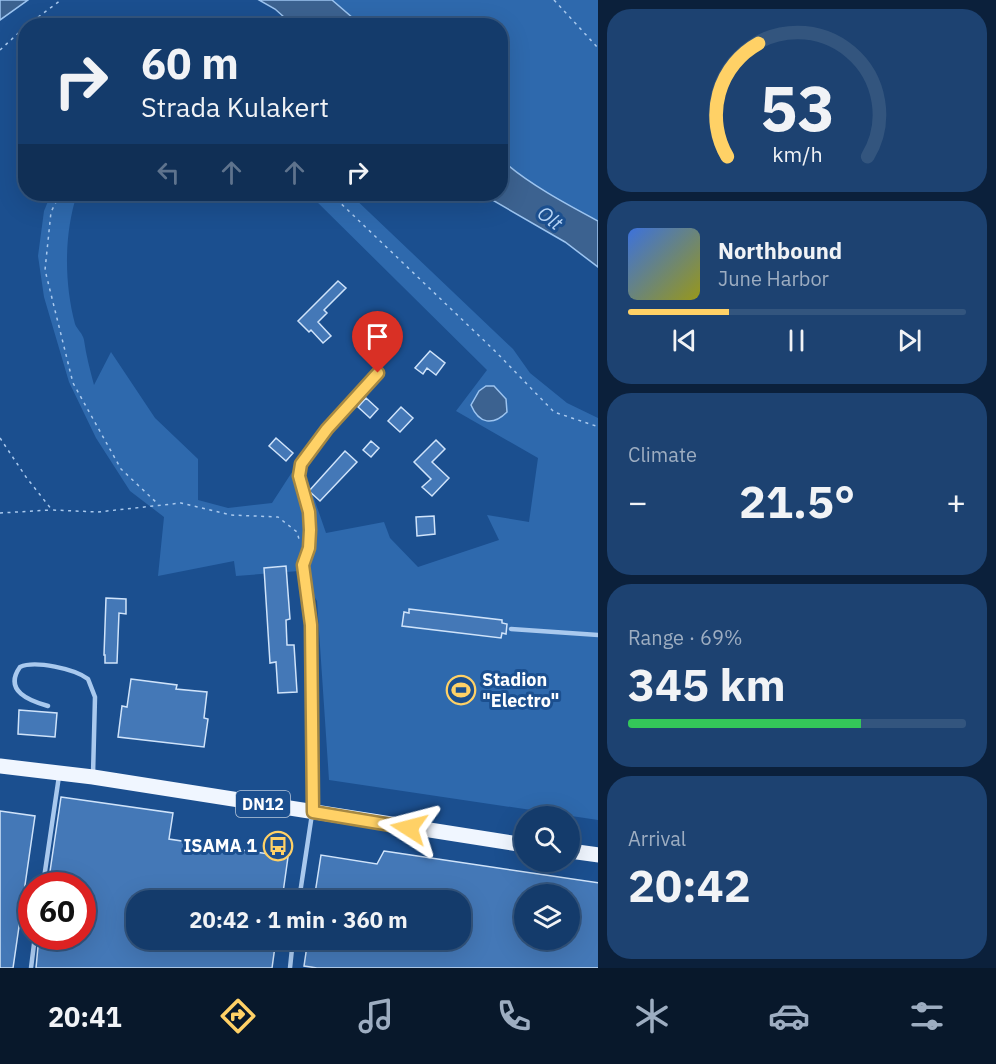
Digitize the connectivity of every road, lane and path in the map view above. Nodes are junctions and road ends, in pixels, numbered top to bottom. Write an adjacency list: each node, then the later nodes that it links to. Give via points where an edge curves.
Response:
1 (61, 0): 3 (path)
2 (554, 0): 5 (path)
3 (37, 18)
4 (18, 33): 6 (path)
5 (598, 49)
6 (0, 50)
7 (56, 201): 12 (path, via 51,212 45,270 73,383 121,469)
8 (339, 201): 10 (path, via 554,412)
9 (378, 373): 22 (street, via 327,429 301,464 299,476 310,530 303,565 311,625)
10 (598, 427)
11 (0, 438): 13 (path)
12 (159, 506): 13 (path, via 98,512); 15 (path, via 182,503 231,515 278,517 297,532)
13 (52, 510): 14 (path)
14 (0, 513)
15 (300, 543)
16 (511, 629): 17 (lane)
17 (598, 635)
18 (48, 706): 21 (lane, via 22,697 15,680 20,667 33,664 70,670 88,679 95,697)
19 (0, 766): 20 (main road, DN12)
20 (59, 773): 21 (main road, DN12); 26 (lane)
21 (93, 777): 22 (main road, DN12)
22 (313, 812): 23 (main road, DN12); 27 (lane)
23 (514, 843)
24 (580, 852): 25 (main road)
25 (598, 855)
26 (45, 872)
27 (301, 890)
28 (33, 950): 30 (lane)
29 (292, 950): 31 (lane)
30 (31, 968)
31 (290, 968)

